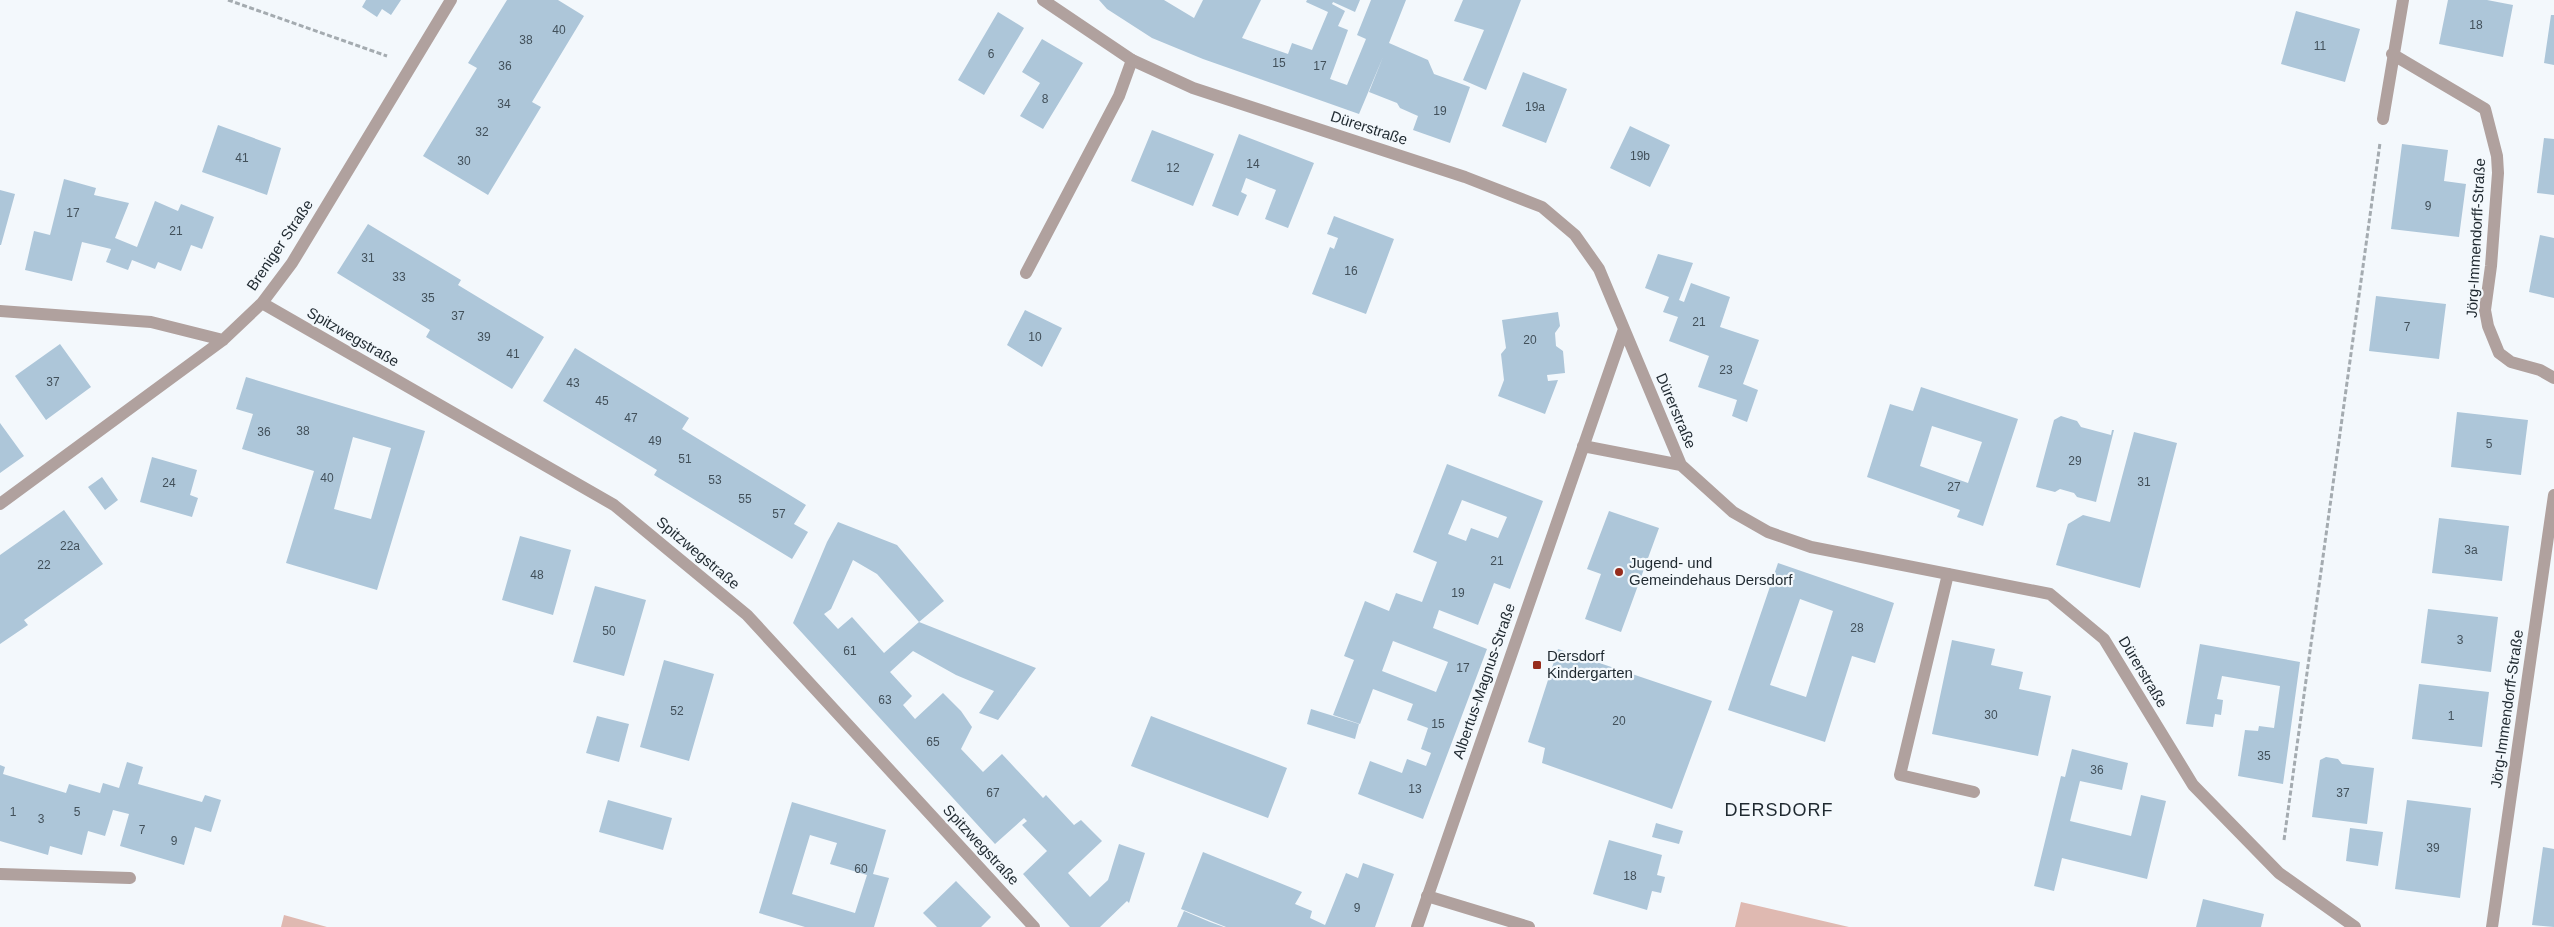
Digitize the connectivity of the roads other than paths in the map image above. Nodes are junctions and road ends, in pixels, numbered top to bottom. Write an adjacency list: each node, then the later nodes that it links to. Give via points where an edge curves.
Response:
1 (451, 0): 8 (street, Breniger Straße, via 292,263)
2 (1043, 0): 5 (street, Dürerstraße)
3 (2403, 0): 4 (street)
4 (2392, 54): 6 (street); 12 (street, Jörg-Immendorff-Straße, via 2485,109 2497,156 2498,174 2485,310 2488,326 2499,353 2511,362 2540,370)
5 (1132, 60): 7 (street, via 1118,96); 10 (street, Dürerstraße, via 1193,88 1464,177 1542,207 1575,234 1599,269)
6 (2383, 119)
7 (1026, 273)
8 (262, 303): 11 (street, Breniger Straße); 22 (street, Spitzwegstraße, via 614,505 748,616)
9 (0, 311): 11 (street, via 151,322)
10 (1624, 329): 13 (street, Albertus-Magnus-Straße); 14 (street, Dürerstraße)
11 (223, 340): 16 (street, Breniger Straße)
12 (2554, 378)
13 (1583, 446): 14 (street); 21 (street, Albertus-Magnus-Straße)
14 (1681, 465): 17 (street, Dürerstraße, via 1733,512 1768,532 1811,546)
15 (2554, 495): 26 (street, Jörg-Immendorff-Straße)
16 (0, 504)
17 (1948, 574): 18 (street, via 1900,775); 25 (street, Dürerstraße, via 2050,594 2104,639 2193,785 2279,872)
18 (1974, 792)
19 (0, 874): 20 (street)
20 (130, 878)
21 (1427, 896): 23 (street, Albertus-Magnus-Straße); 24 (street)
22 (1034, 927)
23 (1417, 927)
24 (1529, 927)
25 (2355, 927)
26 (2492, 927)

